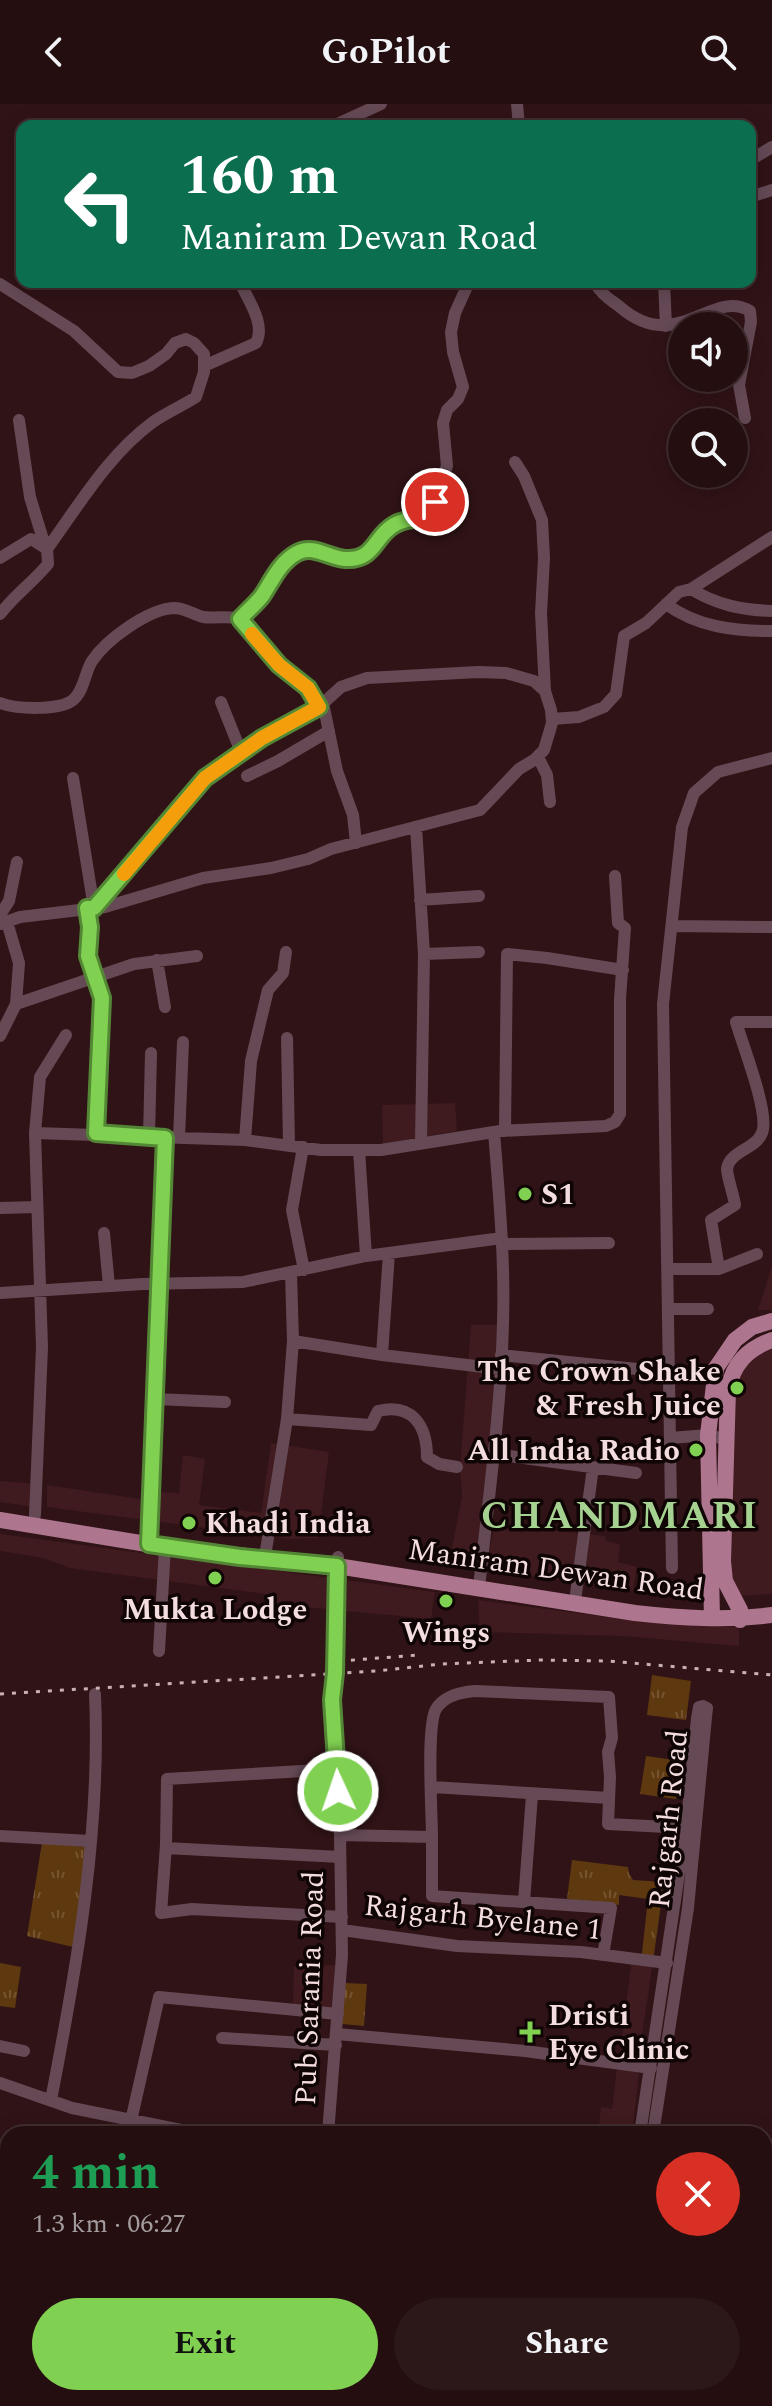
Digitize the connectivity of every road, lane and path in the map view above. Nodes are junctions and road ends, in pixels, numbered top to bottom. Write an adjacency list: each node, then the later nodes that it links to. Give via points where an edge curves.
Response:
1 (381, 104): 2 (street)
2 (346, 120)
3 (0, 284): 9 (street, via 74,331 118,372 149,366 186,339 204,354)
4 (243, 288): 9 (street, via 260,336 256,343)
5 (466, 288): 20 (street, via 451,332 463,387 443,423 447,466 429,513 392,526 369,554 346,559 311,549 296,553)
6 (598, 288): 8 (street, via 632,318)
7 (664, 288): 8 (street)
8 (666, 326): 10 (street, via 723,308 750,311 739,385)
9 (204, 366): 14 (street, via 196,397 154,421 117,457)
10 (743, 408)
11 (19, 420): 14 (street, via 30,497)
12 (515, 462): 22 (street, via 542,520)
13 (772, 537): 16 (street)
14 (47, 549): 15 (street, via 31,539); 19 (street, via 48,564)
15 (0, 558)
16 (691, 589): 17 (street); 18 (street, via 740,610)
17 (666, 604): 21 (street, via 684,617 719,627); 26 (street, via 624,636 616,694 604,707 579,717)
18 (772, 611)
19 (0, 614)
20 (240, 619): 24 (street, via 204,617 176,608 153,613 100,650 73,700 34,707); 25 (street)
21 (772, 631)
22 (545, 691): 25 (street, via 534,681 506,673 442,673 367,678 341,687); 26 (street)
23 (221, 702): 28 (street)
24 (0, 703)
25 (321, 705): 27 (street); 28 (street)
26 (552, 719): 29 (street, via 550,736)
27 (329, 731): 31 (street); 35 (street)
28 (241, 752): 40 (street, via 205,778)
29 (538, 757): 33 (street, via 547,775); 34 (street, via 480,810)
30 (772, 758): 42 (street, via 718,772 694,793 682,827)
31 (247, 776)
32 (73, 778): 40 (street)
33 (550, 802)
34 (416, 827): 35 (street); 39 (street)
35 (356, 843): 40 (street)
36 (17, 862): 41 (street)
37 (615, 876): 49 (street, via 618,923 625,928)
38 (479, 896): 39 (street)
39 (420, 900): 46 (street)
40 (90, 908): 41 (street); 50 (street, via 88,956)
41 (2, 920): 51 (street, via 19,963)
42 (672, 926): 43 (street); 78 (street, via 663,1004)
43 (772, 927)
44 (286, 952): 65 (street, via 283,973 268,990 251,1061)
45 (479, 952): 46 (street)
46 (424, 954): 66 (street)
47 (197, 956): 48 (street)
48 (157, 960): 50 (street); 52 (street)
49 (623, 970): 59 (street, via 620,1114 615,1122); 59 (street, via 507,954)
50 (94, 978): 51 (street); 61 (street, via 102,998)
51 (16, 1004): 55 (street)
52 (165, 1007)
53 (772, 1022): 79 (street, via 736,1022 763,1111 763,1131 727,1169 735,1205 711,1220)
54 (66, 1035): 60 (street, via 40,1077)
55 (0, 1036)
56 (287, 1038): 67 (street)
57 (183, 1042): 64 (street)
58 (151, 1053): 62 (street)
59 (500, 1132): 66 (street); 73 (street)
60 (35, 1133): 61 (street); 70 (street)
61 (96, 1133): 62 (street)
62 (149, 1137): 63 (street)
63 (165, 1138): 64 (street); 81 (street)
64 (179, 1138): 65 (street)
65 (245, 1140): 67 (street)
66 (421, 1143): 69 (street)
67 (289, 1145): 68 (street)
68 (303, 1147): 69 (street); 80 (street, via 292,1210)
69 (359, 1150): 77 (street)
70 (37, 1207): 71 (street); 83 (street)
71 (0, 1208)
72 (104, 1233): 82 (street)
73 (502, 1241): 74 (street); 75 (street); 91 (street)
74 (609, 1243)
75 (389, 1253): 77 (street); 90 (street)
76 (757, 1254): 79 (street)
77 (366, 1256): 80 (street)
78 (668, 1269): 79 (street); 85 (street)
79 (719, 1269)
80 (298, 1271): 81 (street, via 243,1282); 89 (street)
81 (158, 1284): 82 (street); 94 (street)
82 (109, 1286): 83 (street)
83 (39, 1291): 84 (street); 105 (street)
84 (0, 1293)
85 (668, 1309): 86 (street); 98 (street)
86 (708, 1309)
87 (772, 1321): 97 (main road, via 752,1327 721,1357)
88 (772, 1340): 99 (main road, via 752,1349 735,1368)
89 (293, 1341): 90 (street); 96 (street)
90 (382, 1355): 92 (street)
91 (501, 1355): 92 (street); 93 (street)
92 (501, 1369): 100 (street)
93 (637, 1369)
94 (155, 1399): 95 (street); 107 (street)
95 (225, 1402)
96 (287, 1419): 101 (street, via 371,1425 378,1411 392,1408 422,1425 427,1457); 108 (street)
97 (708, 1435): 98 (street); 99 (street); 114 (main road)
98 (670, 1438): 110 (street)
99 (725, 1439): 115 (main road, via 723,1561 725,1581)
100 (494, 1454): 102 (street); 111 (street)
101 (457, 1467)
102 (593, 1467): 103 (street); 112 (street)
103 (636, 1473)
104 (0, 1511): 105 (main road, Maniram Dewan Road)
105 (35, 1515): 107 (main road, Maniram Dewan Road)
106 (0, 1520): 107 (main road, Maniram Dewan Road)
107 (155, 1542): 108 (main road, Maniram Dewan Road); 109 (main road, Maniram Dewan Road); 117 (street)
108 (266, 1550): 109 (main road, Maniram Dewan Road)
109 (337, 1562): 111 (main road, Maniram Dewan Road); 114 (main road, Maniram Dewan Road, via 635,1613 684,1618); 119 (street, Pub Sarania Road, via 332,1700)
110 (672, 1568)
111 (480, 1579): 112 (main road, Maniram Dewan Road)
112 (576, 1594): 114 (main road, Maniram Dewan Road)
113 (772, 1606): 115 (main road, Maniram Dewan Road)
114 (712, 1613): 115 (main road, Maniram Dewan Road)
115 (740, 1615): 116 (main road, Maniram Dewan Road)
116 (772, 1615)
117 (159, 1651)
118 (95, 1694): 127 (street)
119 (337, 1769): 124 (street, Pub Sarania Road); 128 (street, via 167,1779)
120 (432, 1787): 121 (street); 122 (street, via 433,1717 444,1700 475,1691 609,1697); 126 (street)
121 (532, 1795): 122 (street); 130 (street)
122 (609, 1798): 123 (street, via 608,1824)
123 (686, 1828): 133 (street, Rajgarh Road); 147 (street, Rajgarh Road, via 697,1718 703,1706 707,1708 688,1908)
124 (340, 1835): 126 (street); 129 (street, Pub Sarania Road)
125 (0, 1836): 127 (street)
126 (432, 1837): 130 (street, via 432,1896)
127 (90, 1841): 141 (street, via 85,1911)
128 (166, 1848): 129 (street); 131 (street, Rajgarh Byelane 1, via 161,1913 192,1909)
129 (340, 1857): 131 (street, Pub Sarania Road)
130 (524, 1902): 132 (street, via 611,1908)
131 (342, 1924): 132 (street, Rajgarh Byelane 1, via 457,1946); 134 (street, Pub Sarania Road)
132 (603, 1955): 133 (street, Rajgarh Byelane 1)
133 (667, 1963): 139 (street, Rajgarh Road)
134 (338, 2014): 136 (street, Pub Sarania Road); 142 (street, via 159,1997)
135 (222, 2038): 136 (street)
136 (336, 2039): 139 (street, via 525,2051); 145 (street, Pub Sarania Road)
137 (0, 2046): 138 (street)
138 (24, 2051)
139 (651, 2068): 146 (street, Rajgarh Road)
140 (0, 2083): 141 (street)
141 (51, 2100): 142 (street)
142 (126, 2120): 143 (street); 144 (street)
143 (124, 2126)
144 (156, 2126)
145 (329, 2126)
146 (641, 2126)
147 (654, 2126)

